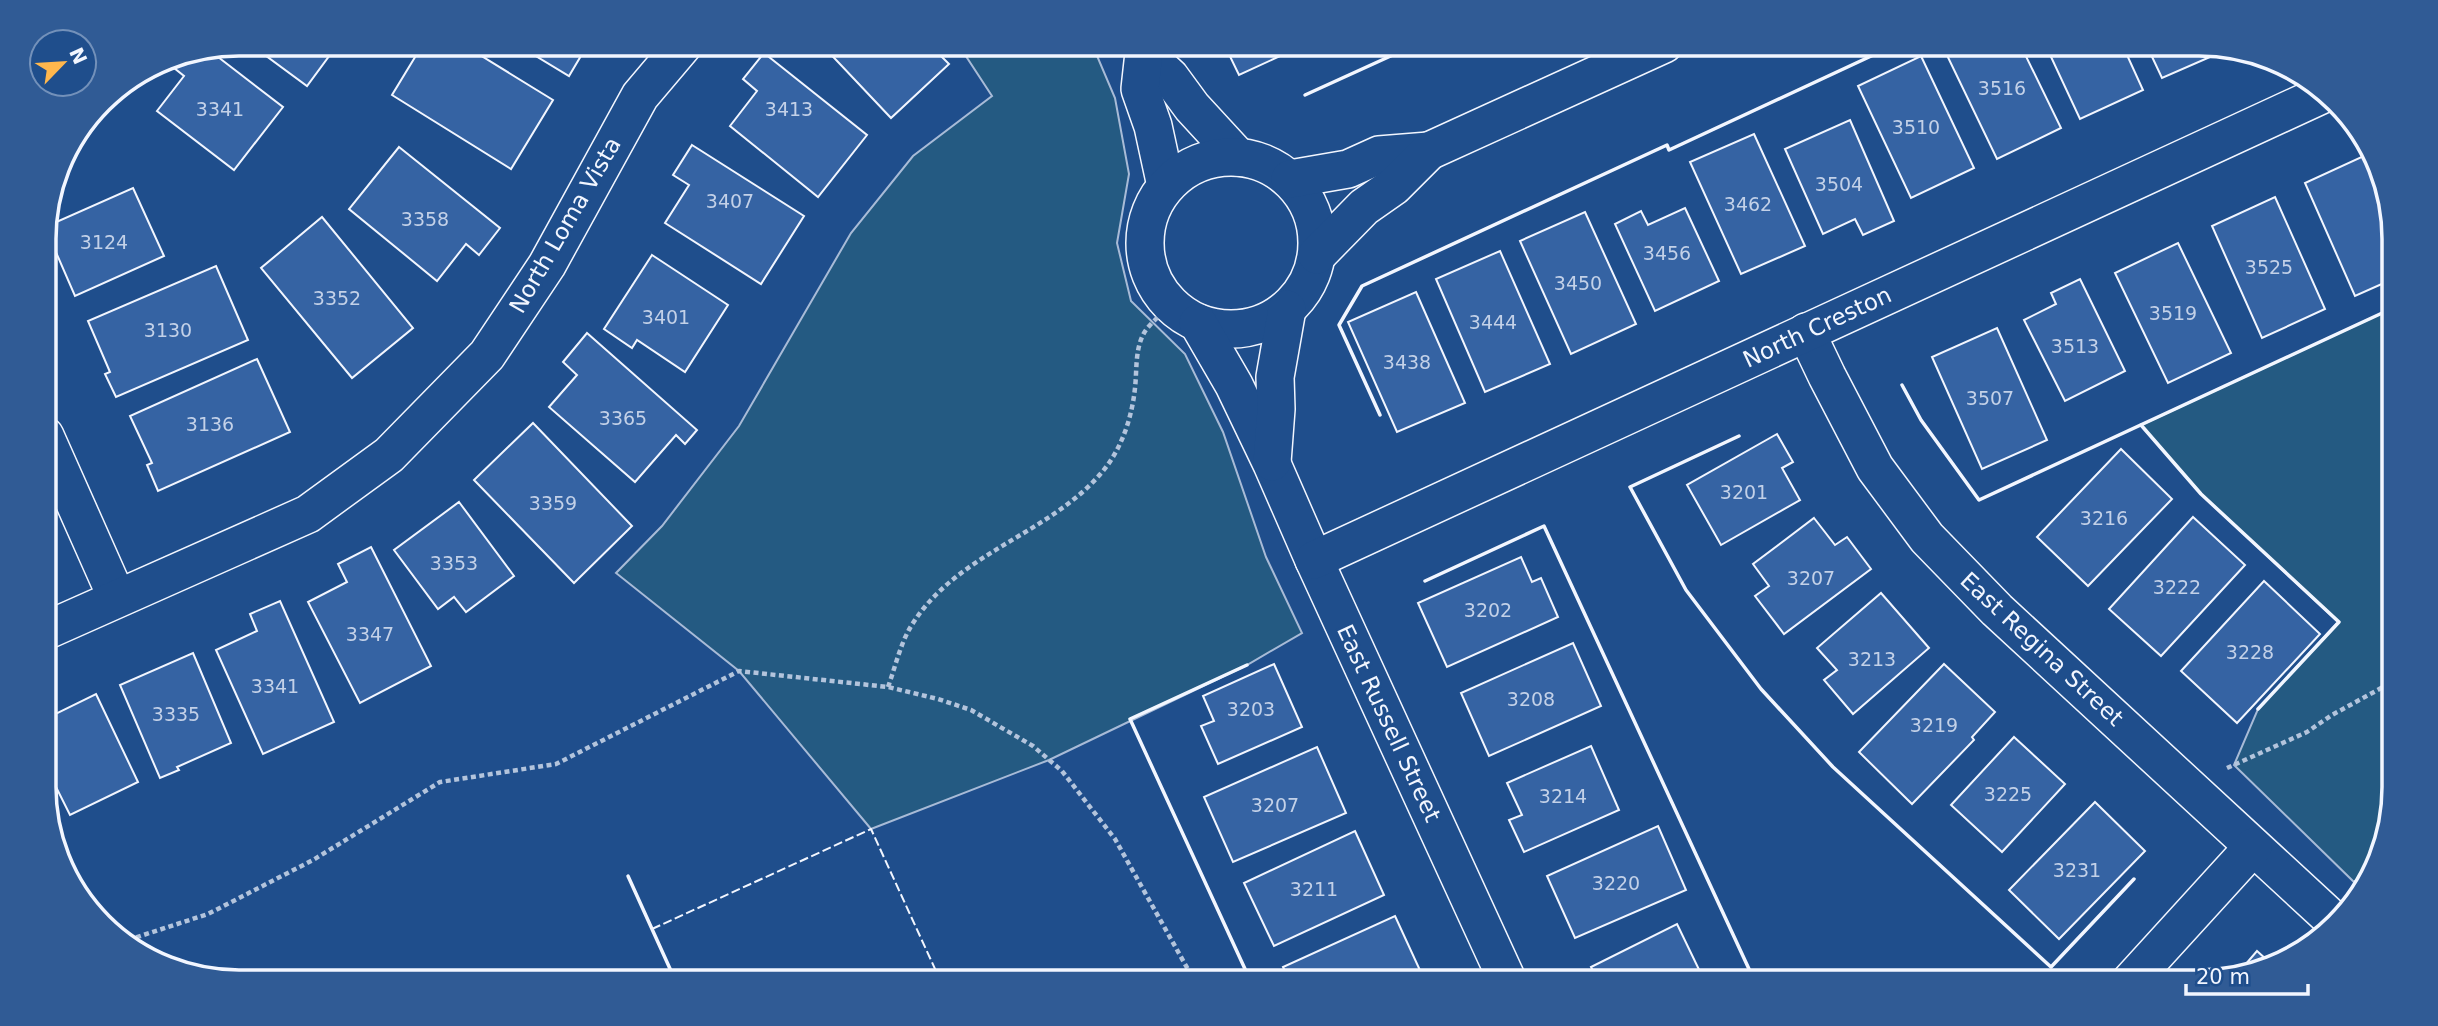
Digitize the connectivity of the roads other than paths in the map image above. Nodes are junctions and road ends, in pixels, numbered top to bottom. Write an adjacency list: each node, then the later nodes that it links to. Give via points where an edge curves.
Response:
1 (674, 56): 17 (street, North Loma Vista, via 640,96 547,265 486,355 389,455 308,514)
2 (1142, 56): 9 (street, via 1140,89)
3 (1150, 56): 7 (street)
4 (1638, 56): 6 (street)
5 (2314, 98): 13 (street, North Creston)
6 (1429, 151): 8 (street, via 1379,155 1348,169); 10 (street)
7 (1238, 157): 8 (street, via 1266,164); 9 (street, via 1212,159 1186,169)
8 (1290, 180): 10 (street, via 1307,202 1316,228)
9 (1166, 186): 12 (street, via 1152,208 1145,232 1146,258 1154,283)
10 (1317, 255): 11 (street, via 1306,285)
11 (1287, 309): 12 (street, via 1244,329 1220,329); 15 (street, East Russell Street, via 1275,377)
12 (1184, 313): 15 (street, East Russell Street, via 1234,385)
13 (1806, 332): 16 (street, North Creston); 19 (street, East Regina Street, via 1875,468 1927,538 1997,610)
14 (56, 461): 17 (street)
15 (1272, 464): 16 (street, East Russell Street)
16 (1314, 560): 21 (street, East Russell Street)
17 (117, 598): 18 (street, North Loma Vista)
18 (56, 626)
19 (2253, 846): 20 (street, East Regina Street); 22 (street)
20 (2328, 916)
21 (1502, 970)
22 (2141, 970)

